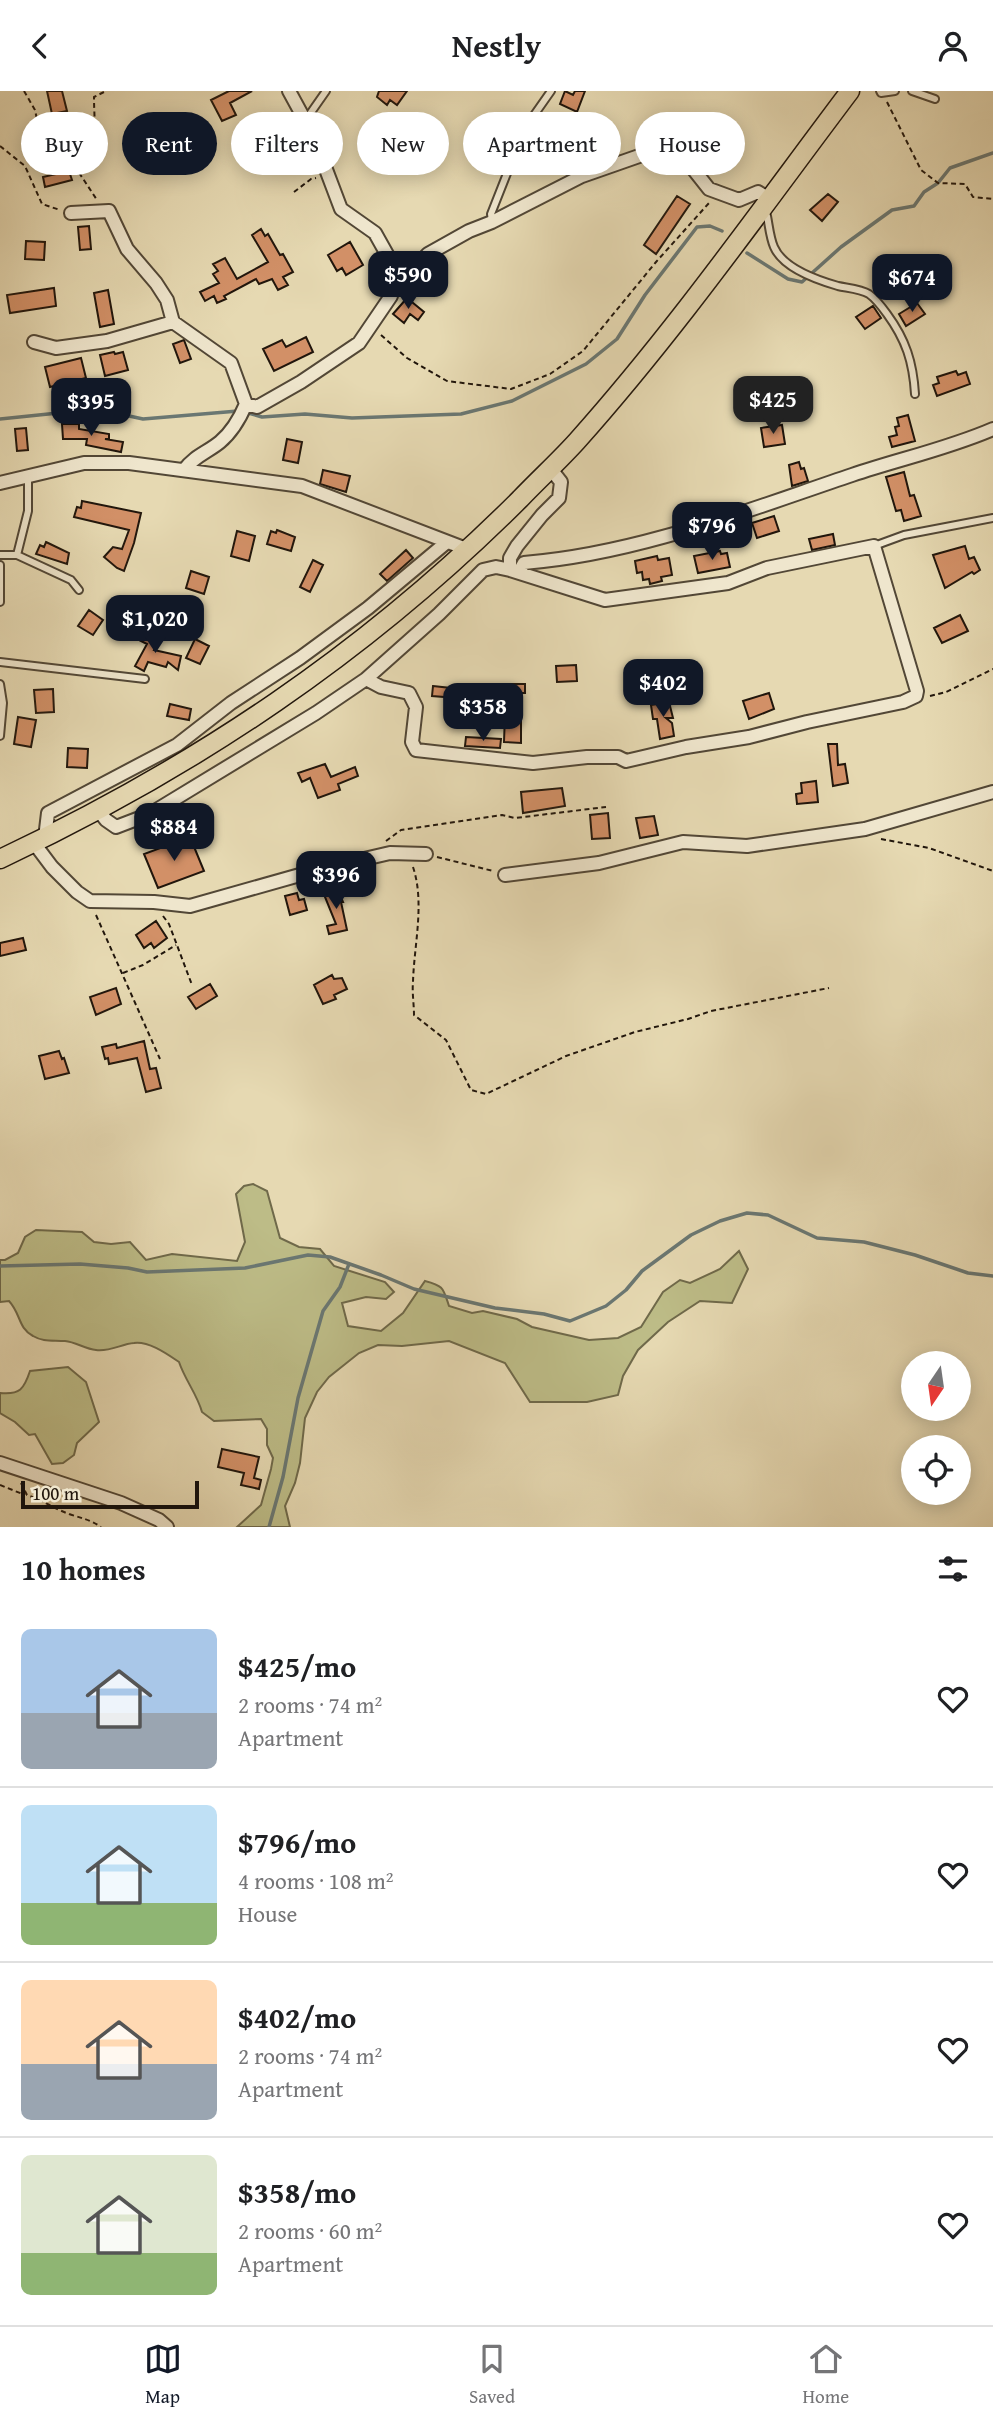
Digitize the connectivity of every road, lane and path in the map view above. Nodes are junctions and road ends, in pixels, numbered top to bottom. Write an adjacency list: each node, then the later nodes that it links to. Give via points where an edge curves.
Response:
1 (24, 91): 11 (path)
2 (106, 91): 12 (path, via 94,97)
3 (289, 91): 13 (street)
4 (326, 91): 14 (lane)
5 (551, 91): 24 (lane, via 525,128 491,214)
6 (850, 91): 21 (main road)
7 (895, 91): 9 (lane)
8 (912, 91): 10 (lane)
9 (881, 92): 20 (path, via 921,170 938,183 965,184 973,197)
10 (935, 99)
11 (35, 112)
12 (94, 112)
13 (300, 112)
14 (311, 112)
15 (0, 146): 23 (path, via 25,166 42,204)
16 (80, 175): 22 (path)
17 (326, 175): 18 (path, via 311,179); 25 (street, via 341,209 375,233 389,258)
18 (294, 192)
19 (719, 193): 21 (street, via 739,200 758,193); 24 (street, via 709,189 690,165 665,156 642,155 582,176); 27 (path, via 583,351 550,373 511,389 447,381 407,358)
20 (993, 199)
21 (767, 205): 29 (lane, via 779,256 808,275 868,293 880,305 907,345); 32 (main road, via 659,347)
22 (103, 211): 23 (street); 26 (street, via 109,211 127,249 167,300)
23 (71, 213)
24 (492, 222): 25 (street, via 428,254 406,277)
25 (392, 281): 27 (street, via 391,296)
26 (173, 322): 28 (street, via 107,341 56,348); 30 (street, via 231,363)
27 (370, 326): 30 (street, via 359,343 302,382 257,407)
28 (34, 342)
29 (915, 394)
30 (246, 404): 33 (street, via 220,442)
31 (993, 429): 43 (street, via 959,444 666,537 557,561 524,563)
32 (550, 468): 39 (main road); 43 (street, via 561,482 559,498 517,545 510,558)
33 (184, 470): 34 (street, via 85,463); 37 (street, via 302,486)
34 (28, 478): 35 (street); 41 (lane, via 28,512)
35 (0, 483)
36 (993, 518): 38 (lane, via 904,535)
37 (447, 542): 39 (street); 57 (street, via 368,608 177,745 48,813)
38 (874, 546): 43 (street, via 766,568 728,583 605,600); 51 (street)
39 (469, 550): 55 (main road, via 305,684 168,772)
40 (0, 555): 41 (lane)
41 (17, 555): 44 (lane, via 71,580)
42 (0, 565): 45 (lane)
43 (514, 571): 49 (street, via 483,570)
44 (79, 590)
45 (0, 602)
46 (0, 662): 48 (lane)
47 (993, 669): 51 (path, via 946,692)
48 (145, 679)
49 (366, 679): 51 (street, via 409,693 416,707 412,742 416,750 533,763 587,757 626,761); 55 (street, via 150,814 116,827)
50 (0, 684): 52 (lane)
51 (916, 696)
52 (0, 736)
53 (993, 792): 56 (street)
54 (606, 807): 58 (path, via 516,818 502,815 401,830)
55 (98, 810): 57 (main road)
56 (865, 829): 62 (path, via 882,839 929,848); 63 (street, via 747,846 682,842 599,863)
57 (39, 841): 61 (main road); 64 (street, via 52,867)
58 (380, 845)
59 (408, 853): 60 (street); 65 (street, via 321,869 190,906); 69 (path, via 417,880 414,1015 446,1040 471,1090 485,1094 566,1056 635,1032 711,1011)
60 (426, 853): 63 (path)
61 (0, 859)
62 (993, 871)
63 (505, 875)
64 (90, 901): 65 (street); 67 (path)
65 (154, 902): 66 (path)
66 (177, 944): 67 (path); 68 (path)
67 (122, 974): 70 (path)
68 (192, 985)
69 (829, 988)
70 (160, 1059)
71 (0, 1464): 72 (street)
72 (19, 1469): 74 (path); 76 (street, via 121,1503)
73 (0, 1485): 74 (path)
74 (27, 1495): 75 (path)
75 (101, 1527)
76 (167, 1527)

